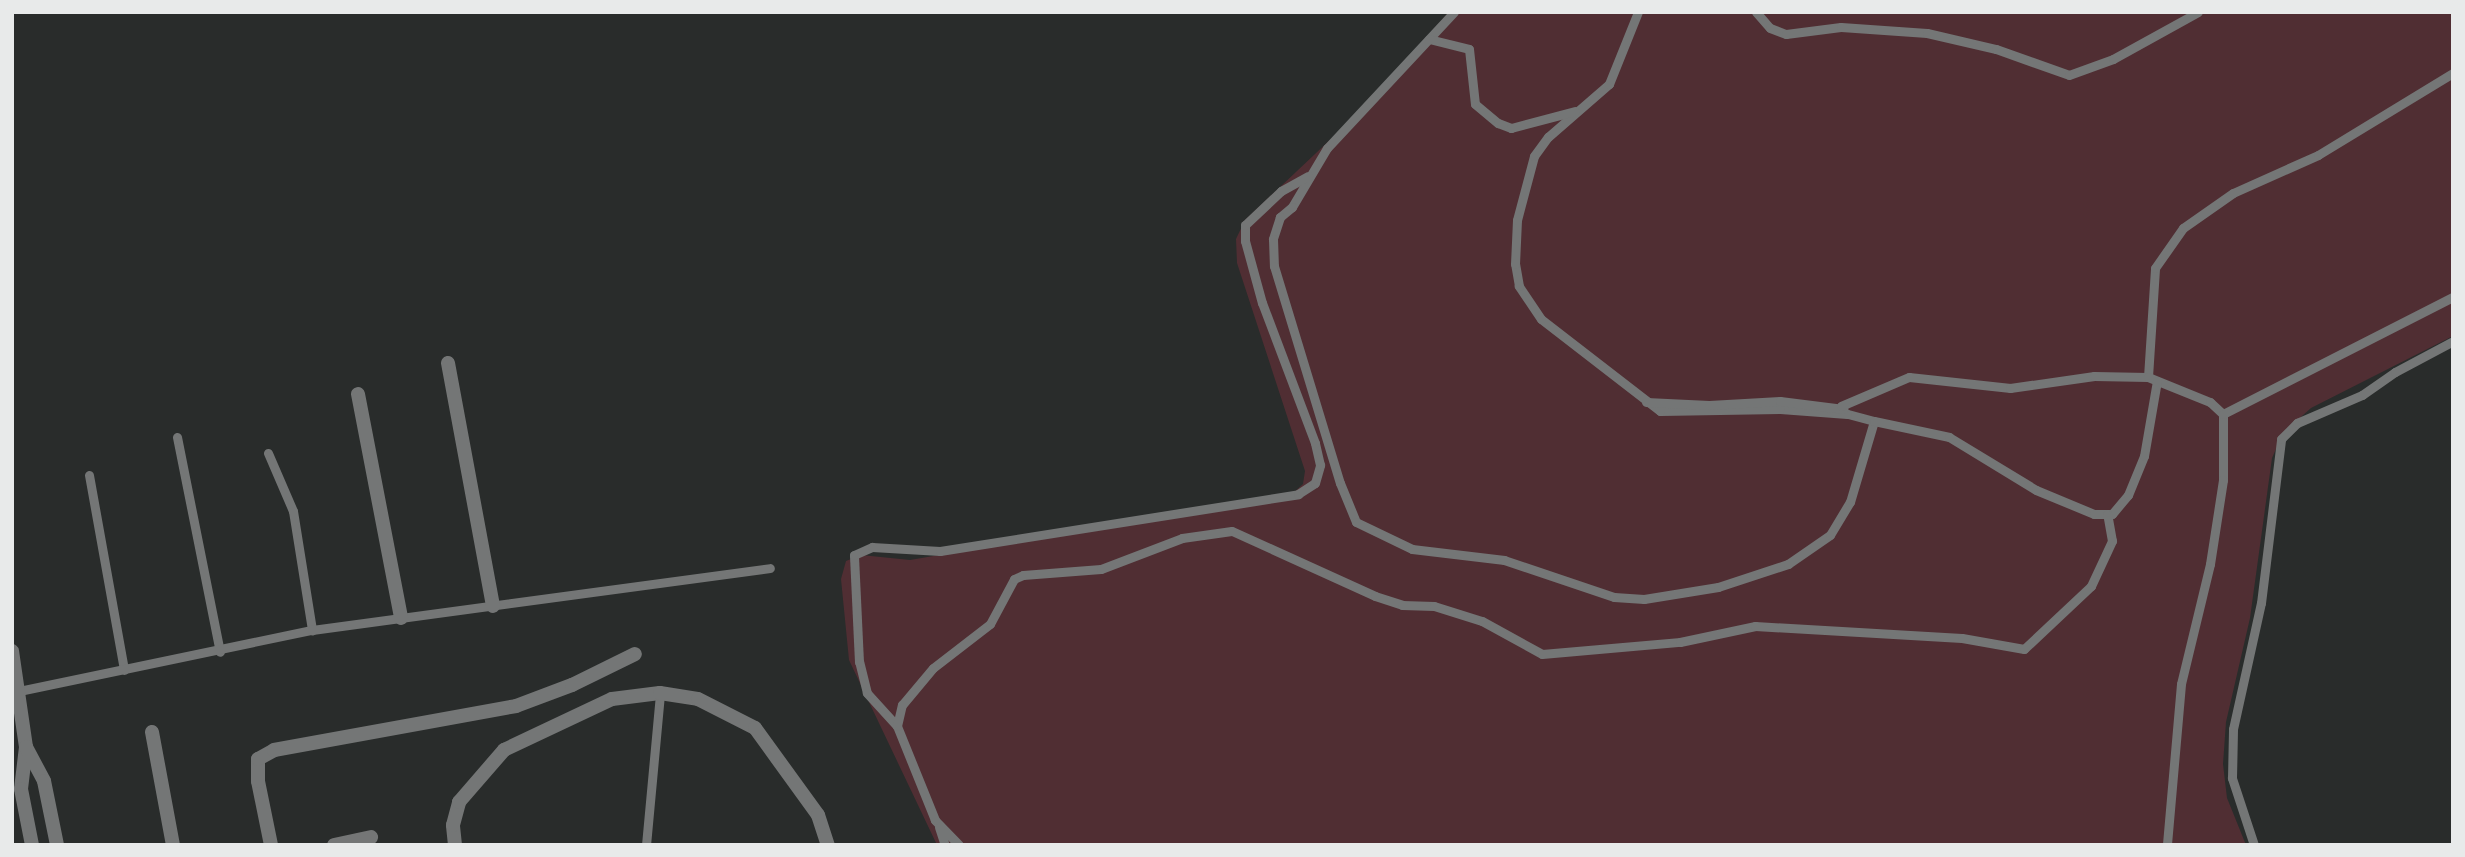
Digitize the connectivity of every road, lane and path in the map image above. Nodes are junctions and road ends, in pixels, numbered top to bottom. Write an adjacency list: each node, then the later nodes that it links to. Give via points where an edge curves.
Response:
1 (1454, 12): 5 (lane)
2 (1638, 12): 7 (lane, via 1616,73)
3 (1756, 12): 4 (lane, via 1770,28 1786,34 1840,27 1927,33 1996,49 2069,75 2113,58)
4 (2198, 12)
5 (1429, 39): 7 (lane, via 1469,49 1475,104 1498,123 1511,128); 8 (lane, via 1327,148)
6 (2453, 73): 12 (lane, via 2328,150 2233,193 2183,228 2155,268)
7 (1576, 110): 14 (lane, via 1534,156 1524,188 1515,264 1519,286 1541,318 1660,411)
8 (1310, 175): 16 (lane, via 1292,207 1280,216 1273,239 1274,266 1356,522 1412,550 1504,560 1614,597 1644,599 1718,587 1788,564 1840,522); 31 (lane, via 1281,191 1245,225 1262,303 1315,443 1320,465 1315,483 1298,494 940,551 872,548 853,555 859,662 867,693)
9 (2453, 297): 15 (lane)
10 (2453, 341): 47 (lane, via 2362,395 2297,423 2281,439 2261,603 2233,729 2232,778)
11 (448, 363): 22 (street)
12 (2152, 379): 14 (lane, via 2094,376 2010,388 1909,377); 15 (lane, via 2210,402); 20 (lane, via 2138,475 2119,509)
13 (358, 394): 23 (street)
14 (1844, 410): 16 (lane)
15 (2222, 414): 46 (lane, via 2223,480 2210,564 2181,684)
16 (1874, 421): 20 (lane, via 1949,437 2036,490 2094,514)
17 (177, 437): 26 (lane)
18 (268, 453): 24 (lane, via 293,511)
19 (89, 475): 28 (lane)
20 (2107, 514): 31 (lane, via 2112,541 2091,586 2024,649 1962,638 1755,626 1680,642 1542,654 1459,612 1402,605 1375,596 1313,570 1250,535 1232,531 1182,538 1101,569 1014,579 989,624 933,668 902,705)
21 (770, 568): 22 (lane)
22 (493, 606): 23 (lane)
23 (401, 618): 24 (lane)
24 (312, 630): 26 (lane)
25 (12, 651): 29 (street)
26 (220, 652): 28 (lane)
27 (635, 654): 39 (street, via 516,706 274,750 258,759)
28 (124, 670): 29 (lane)
29 (19, 691): 33 (street)
30 (660, 693): 41 (street, via 612,699 504,750 459,802 453,825); 42 (lane); 43 (street, via 698,699 755,728 818,815)
31 (897, 726): 34 (lane)
32 (152, 732): 38 (street)
33 (26, 747): 36 (street, via 21,789); 37 (street, via 44,781)
34 (936, 820): 44 (lane); 45 (lane)
35 (371, 837): 40 (street)
36 (32, 845)
37 (57, 845)
38 (173, 845)
39 (271, 845)
40 (334, 845)
41 (455, 845)
42 (646, 845)
43 (828, 845)
44 (945, 845)
45 (959, 845)
46 (2167, 845)
47 (2254, 845)

